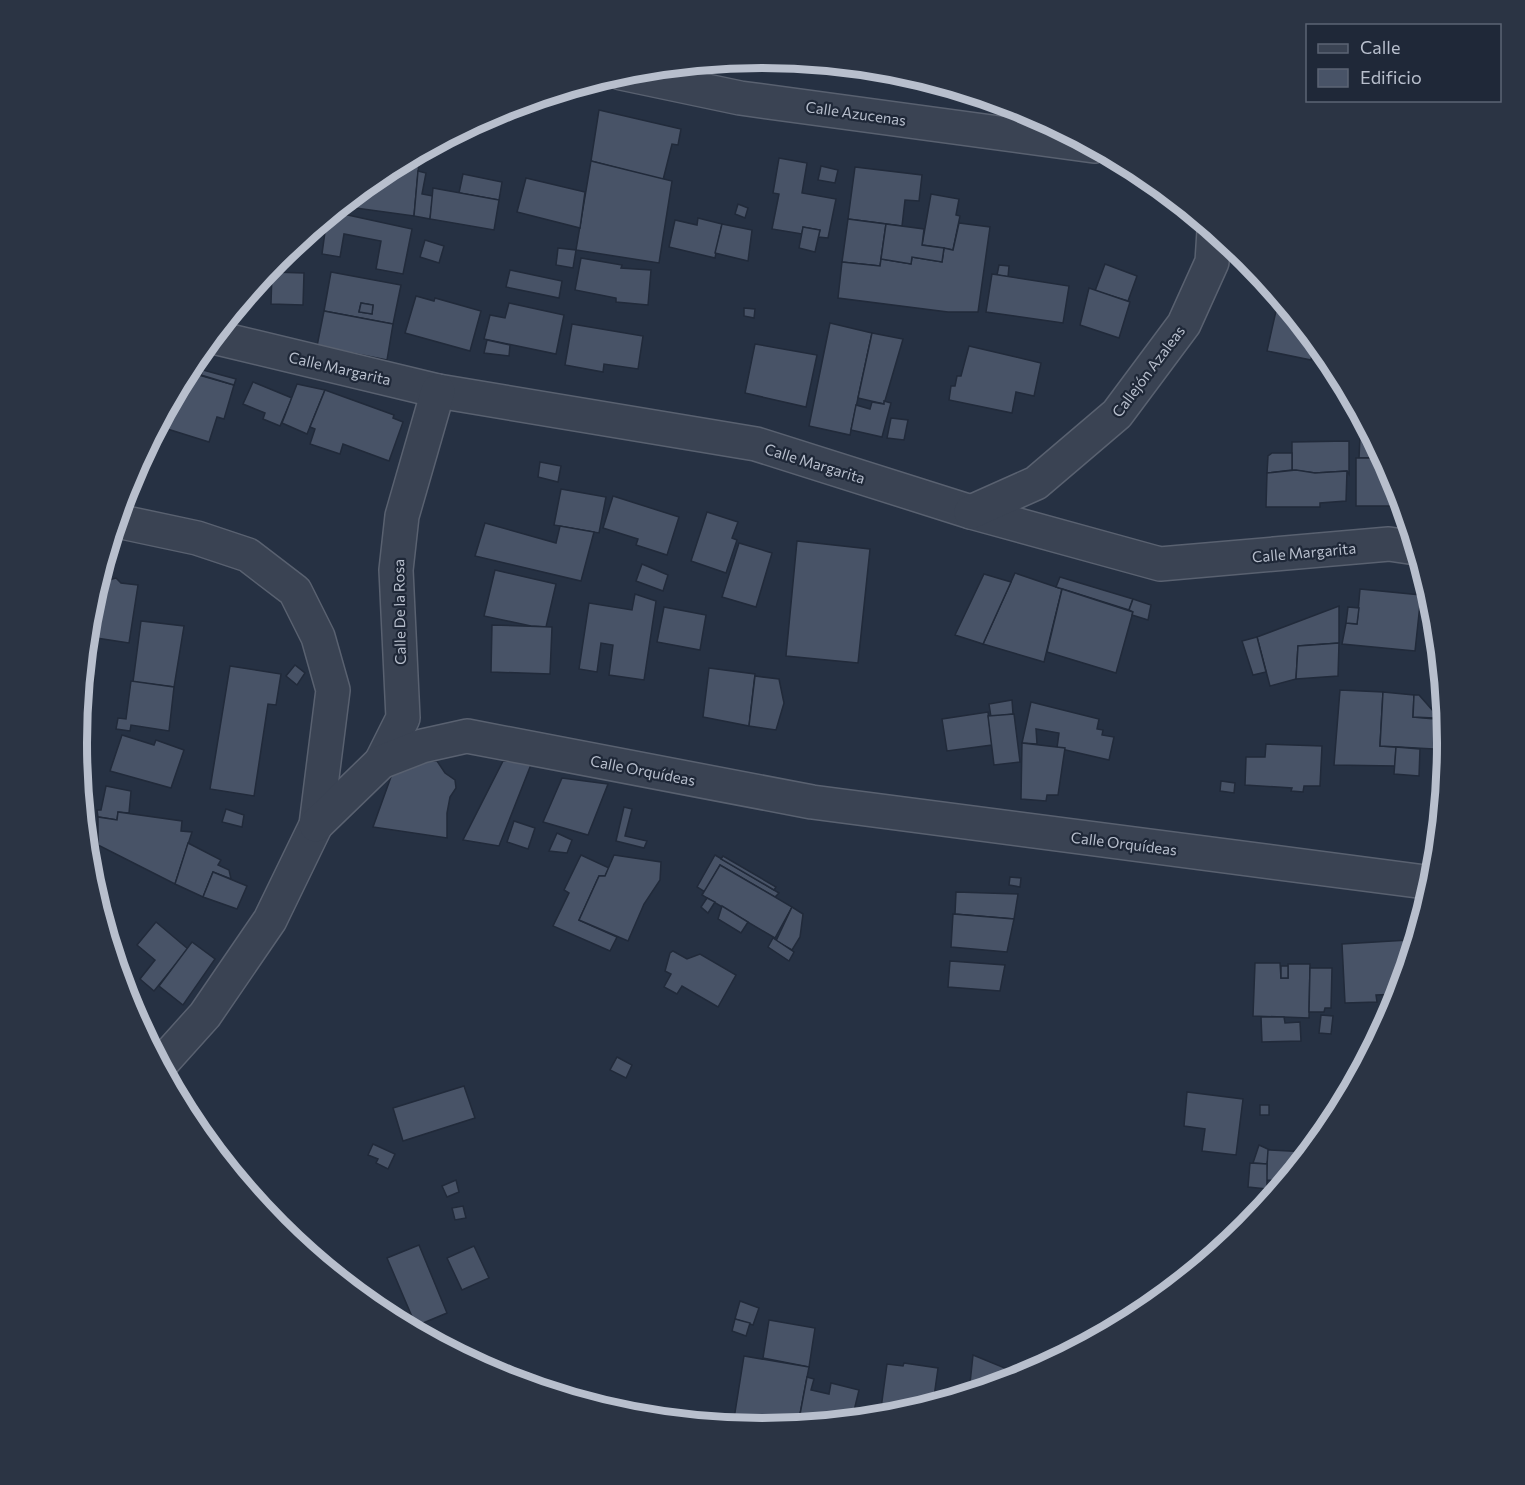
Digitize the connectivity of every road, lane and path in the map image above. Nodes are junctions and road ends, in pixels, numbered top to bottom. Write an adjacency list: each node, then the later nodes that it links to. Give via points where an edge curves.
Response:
1 (644, 78): 2 (street, Calle Azucenas, via 740,98)
2 (1072, 143)
3 (1213, 240): 6 (street, Callejón Azaleas, via 1212,262 1184,324 1117,414 1036,483)
4 (222, 339): 5 (street, Calle Margarita)
5 (438, 391): 6 (street, Calle Margarita, via 756,444); 9 (street, Calle De la Rosa, via 402,516 396,570 403,718)
6 (971, 512): 8 (street, Calle Margarita, via 1160,564 1389,544)
7 (124, 523): 10 (street, via 197,538 248,555 295,591 318,637 333,690)
8 (1408, 547)
9 (381, 762): 10 (street, Calle Orquídeas); 11 (street, Calle Orquídeas, via 422,746 467,736 812,802)
10 (316, 825): 12 (street, via 270,920 205,1015)
11 (1423, 882)
12 (166, 1058)

